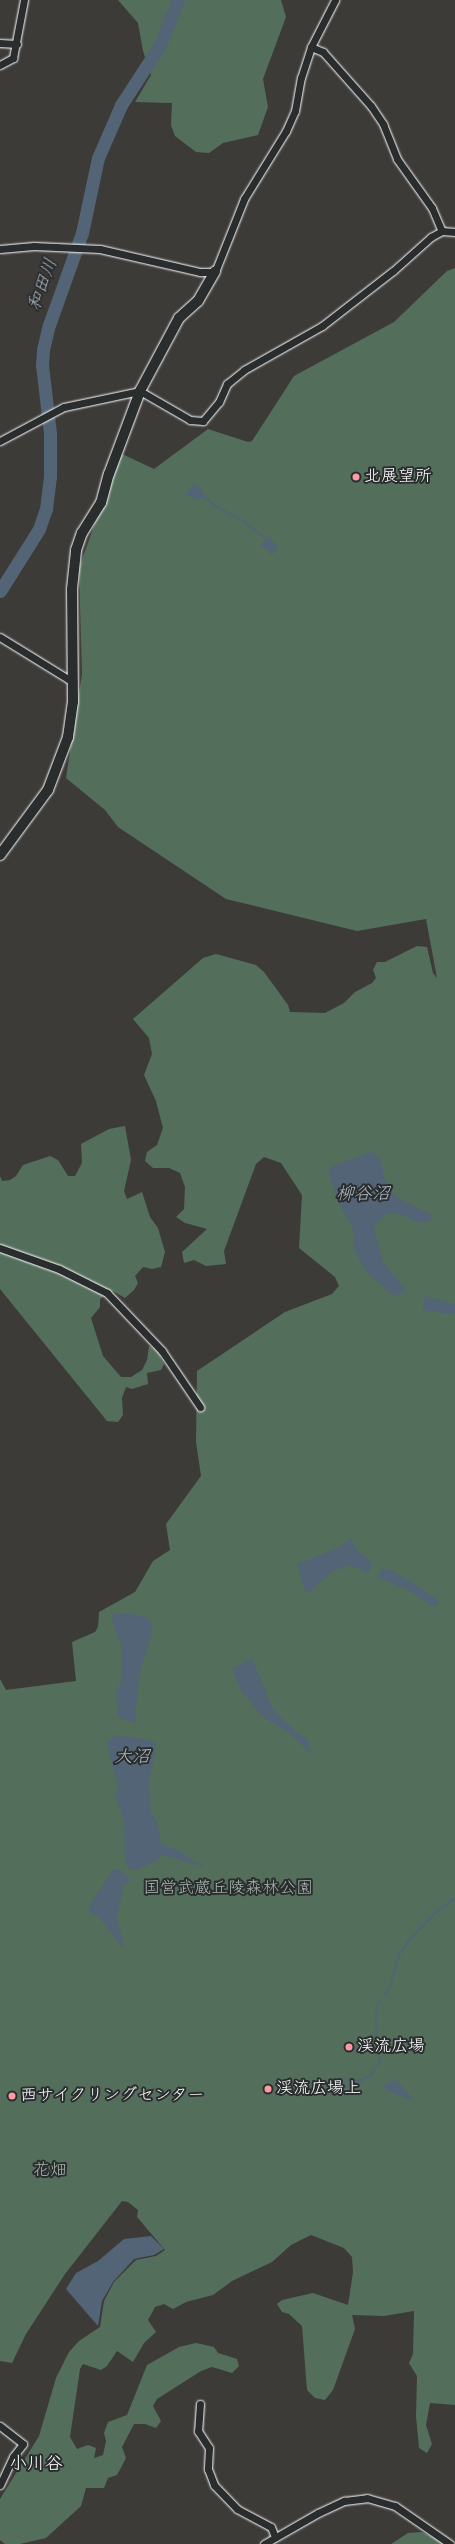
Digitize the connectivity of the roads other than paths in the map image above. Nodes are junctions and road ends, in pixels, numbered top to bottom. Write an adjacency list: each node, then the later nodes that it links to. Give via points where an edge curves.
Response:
1 (24, 0): 4 (street)
2 (335, 0): 5 (street)
3 (0, 44): 4 (street)
4 (17, 44): 6 (street, via 13,58)
5 (311, 46): 7 (street, via 323,52 371,106 383,124 398,159 432,208); 10 (street, via 301,78 295,111 286,131 244,199)
6 (0, 66)
7 (442, 231): 8 (street); 11 (street, via 421,244 393,271 322,326 244,370 227,384 219,402 203,421 190,420)
8 (455, 232)
9 (0, 249): 10 (street, via 40,246 100,249 200,272)
10 (215, 272): 11 (street, via 198,301 179,318)
11 (140, 391): 12 (street, via 64,407); 14 (street, via 101,503 82,533 76,550 72,590)
12 (0, 441)
13 (0, 637): 14 (street)
14 (73, 682): 15 (street, via 69,730 61,760 48,790)
15 (0, 856)
16 (0, 1248): 17 (street, via 59,1269 107,1293 162,1351)
17 (200, 1407)
18 (200, 2404): 21 (street, via 198,2431 209,2448 208,2469 214,2485 237,2509 270,2527)
19 (0, 2426): 20 (street, via 23,2444)
20 (0, 2485)
21 (275, 2537): 22 (street); 23 (street, via 344,2501 367,2498 395,2506)
22 (264, 2544)
23 (450, 2544)

